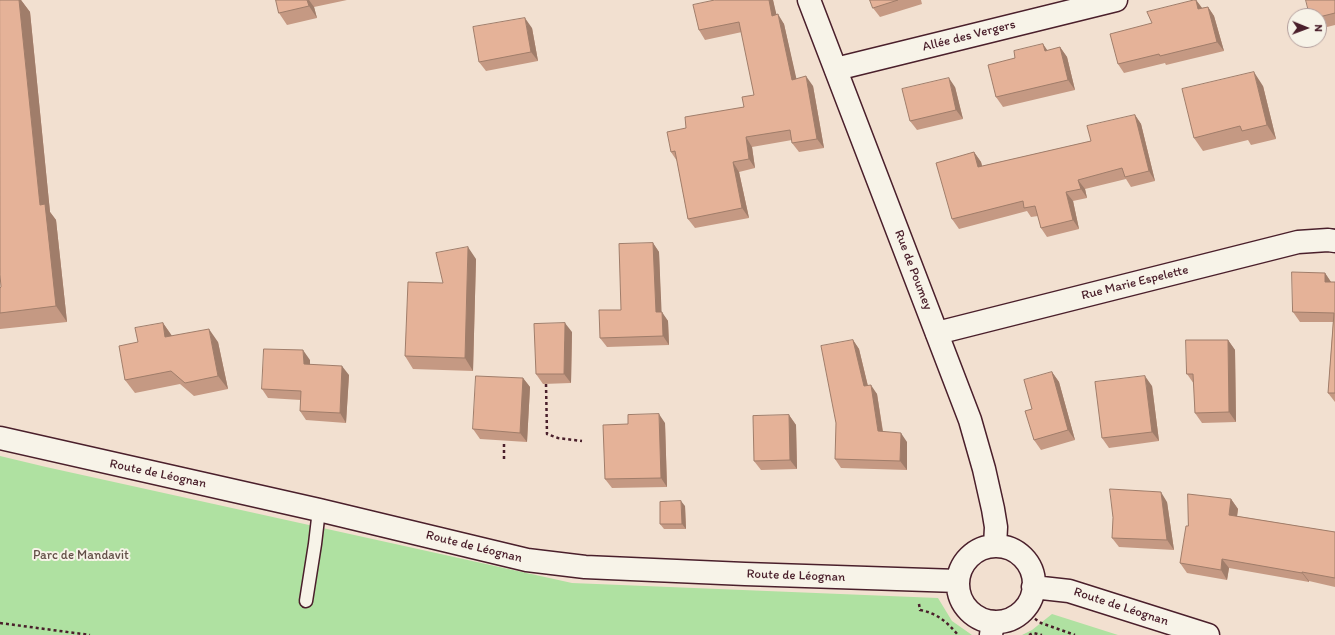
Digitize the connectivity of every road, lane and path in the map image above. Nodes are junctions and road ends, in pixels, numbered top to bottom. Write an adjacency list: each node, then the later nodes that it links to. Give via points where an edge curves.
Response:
1 (809, 0): 3 (street, Rue de Poumey)
2 (1106, 1): 3 (street, Allée des Vergers)
3 (836, 69): 5 (street, Rue de Poumey)
4 (1335, 241): 5 (street, Rue Marie Espelette, via 1298,242)
5 (936, 333): 12 (street, Rue de Poumey, via 970,420 984,469 996,526)
6 (546, 384): 9 (path, via 547,434)
7 (0, 438): 11 (street, Route de Léognan)
8 (504, 440): 10 (path)
9 (582, 441)
10 (504, 459)
11 (319, 510): 13 (street, Route de Léognan, via 527,560 600,568); 15 (lane)
12 (995, 546): 13 (street, via 974,553 963,565); 14 (street, via 1008,548 1027,563 1032,574)
13 (958, 581): 19 (street, via 959,593 964,604)
14 (1033, 587): 17 (street, via 1030,600); 25 (street, Route de Léognan, via 1069,590)
15 (306, 601)
16 (919, 603): 21 (path, via 920,610 936,615 948,623)
17 (1023, 610): 19 (street); 24 (path, via 1041,623)
18 (0, 623): 20 (path)
19 (992, 628)
20 (90, 635)
21 (958, 635)
22 (1029, 635): 23 (path)
23 (1042, 635)
24 (1075, 635)
25 (1208, 635)

